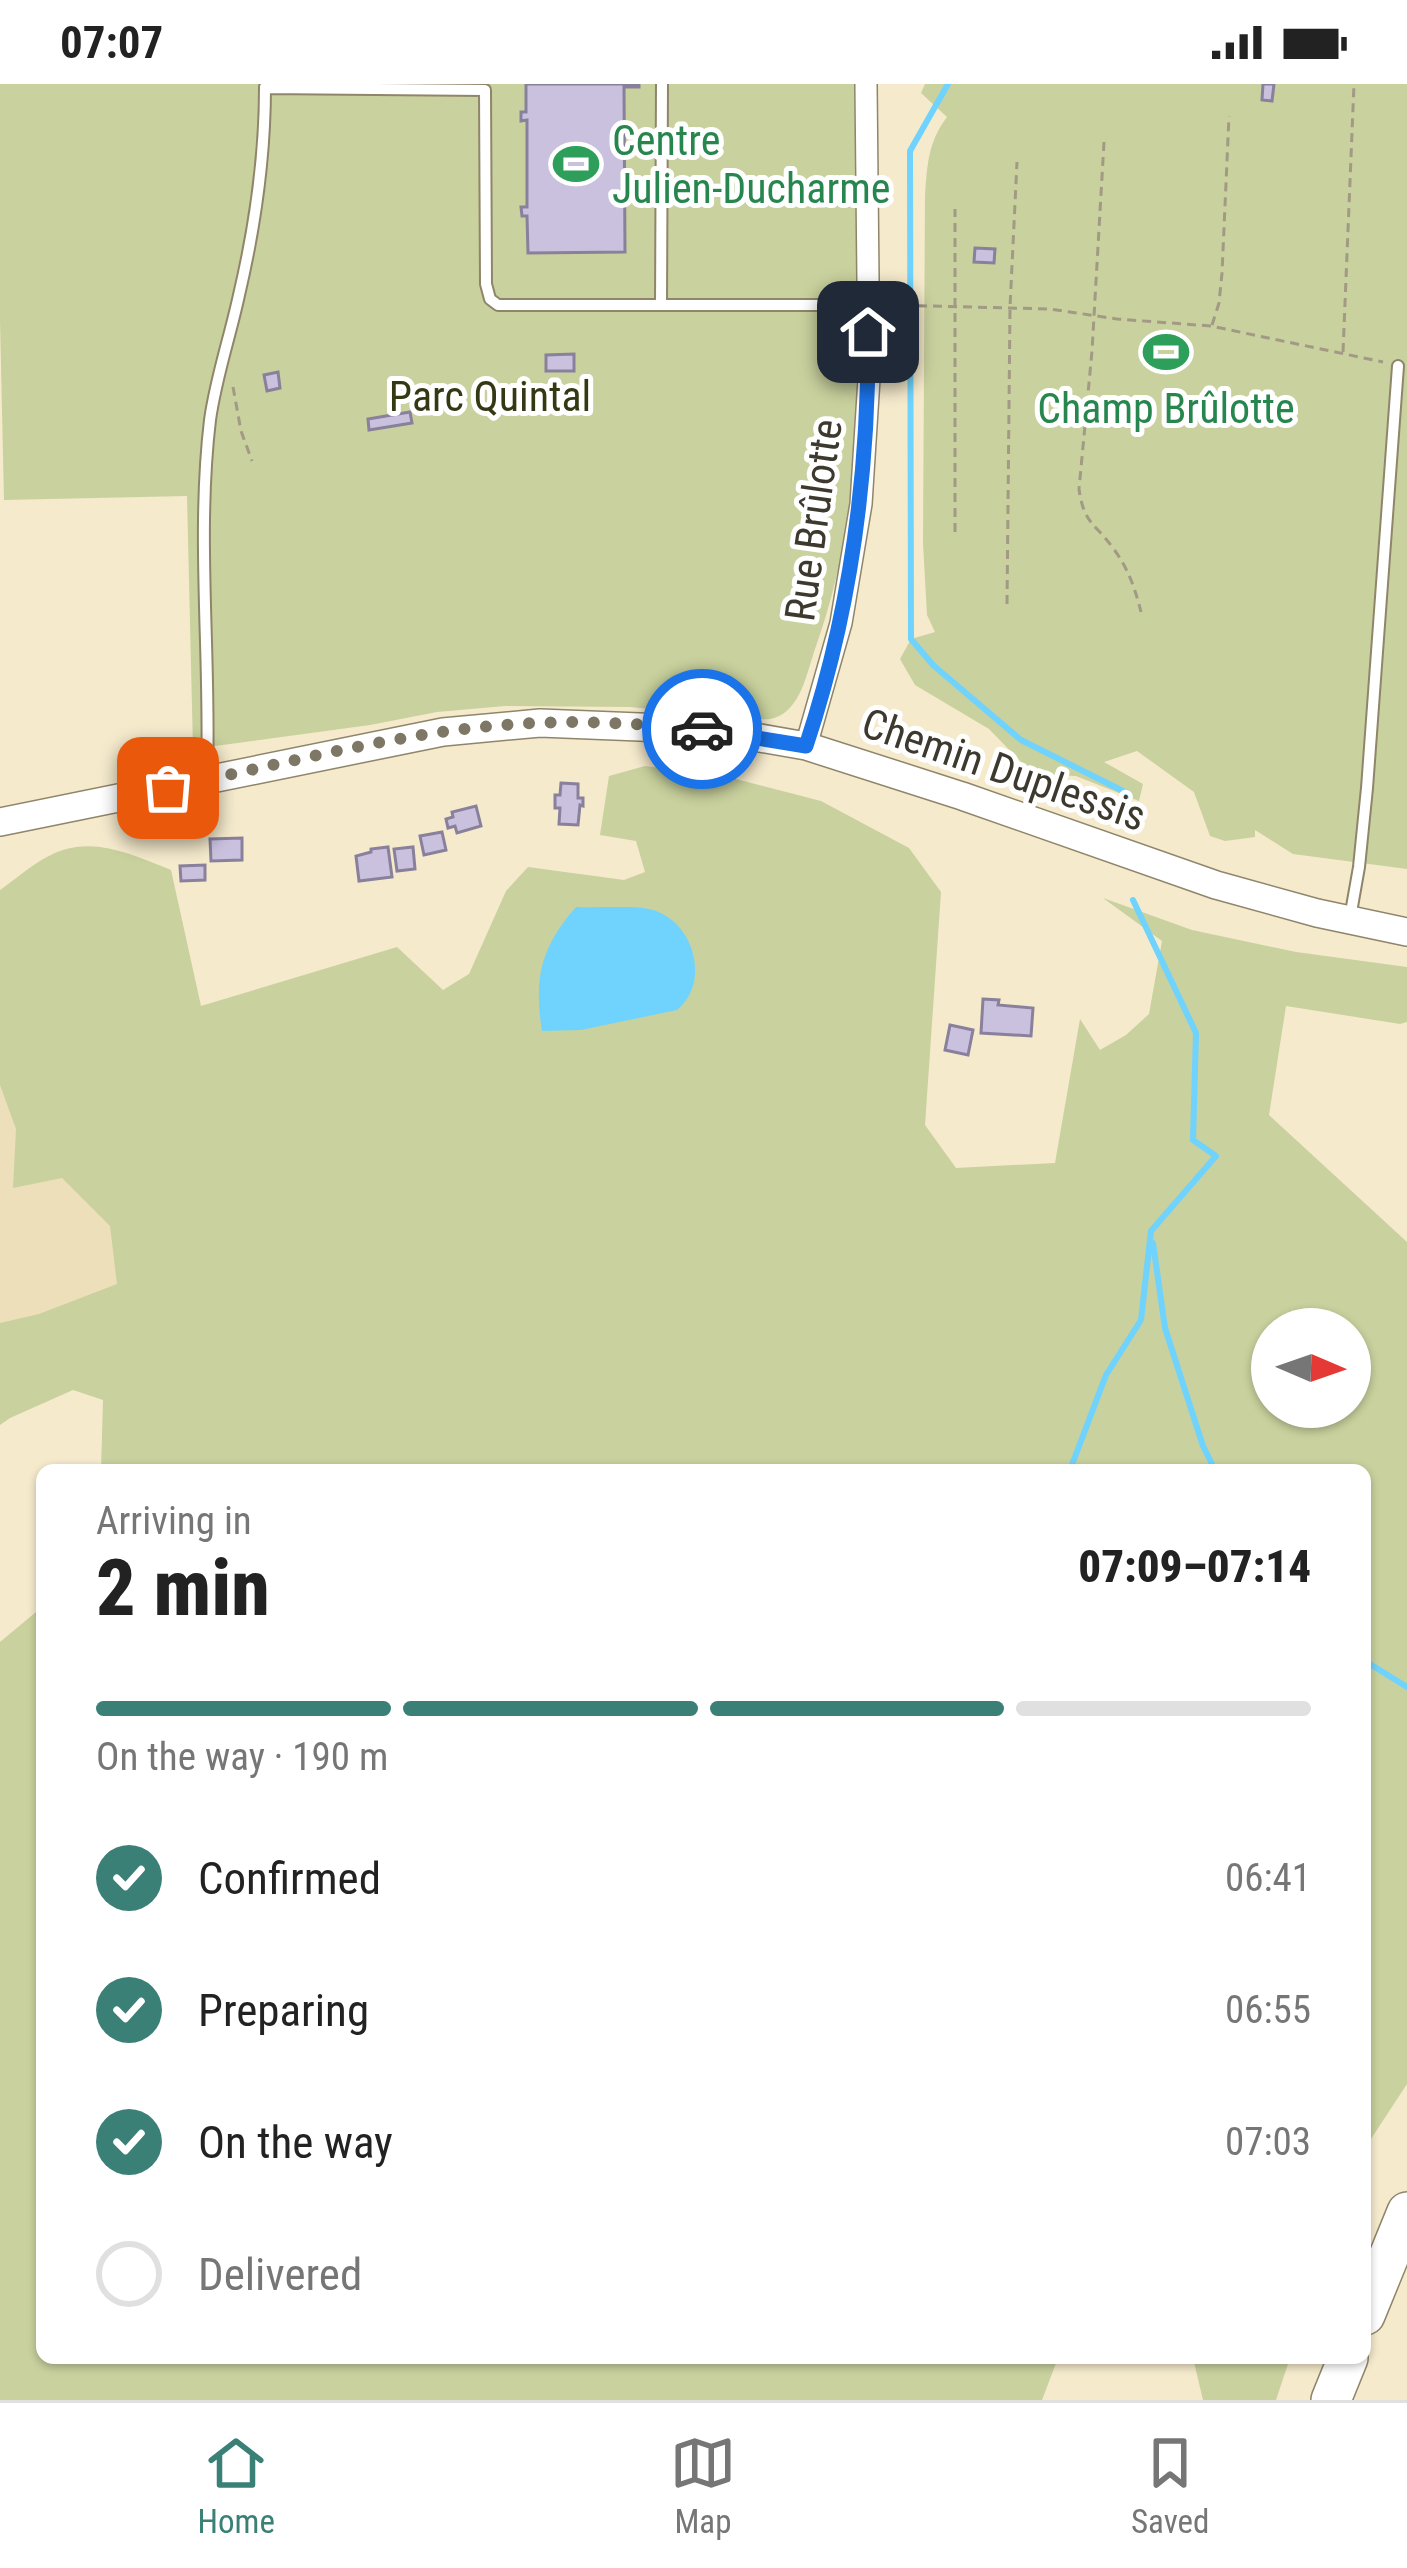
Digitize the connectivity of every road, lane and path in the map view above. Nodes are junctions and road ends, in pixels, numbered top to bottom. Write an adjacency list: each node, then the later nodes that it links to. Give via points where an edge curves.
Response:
1 (662, 84): 9 (lane)
2 (866, 84): 10 (street, Rue Brûlotte)
3 (1354, 84): 15 (path)
4 (265, 86): 9 (lane, via 485,90 490,299); 23 (lane, via 255,213 207,453)
5 (1228, 116): 14 (path, via 1222,273)
6 (1104, 142): 13 (path)
7 (1017, 162): 12 (path)
8 (955, 209): 11 (path)
9 (661, 305): 10 (lane)
10 (868, 305): 11 (path); 22 (street, Rue Brûlotte, via 858,524)
11 (955, 305): 12 (path); 19 (path)
12 (1010, 307): 13 (path); 20 (path)
13 (1093, 314): 14 (path); 21 (path, via 1082,510 1128,569)
14 (1211, 326): 15 (path)
15 (1343, 355): 16 (path)
16 (1397, 366): 25 (lane, via 1366,800)
17 (233, 388): 18 (path)
18 (252, 461)
19 (955, 532)
20 (1007, 604)
21 (1142, 612)
22 (806, 746): 23 (street, Chemin Duplessis, via 714,730 540,722 443,732); 25 (street, Chemin Duplessis, via 1216,885)
23 (207, 780): 24 (street, Chemin Duplessis)
24 (0, 822)
25 (1349, 920): 26 (street, Chemin Duplessis)
26 (1407, 932)
27 (1407, 2212): 28 (highway)
28 (1371, 2300)
29 (1345, 2364): 30 (highway)
30 (1330, 2400)

